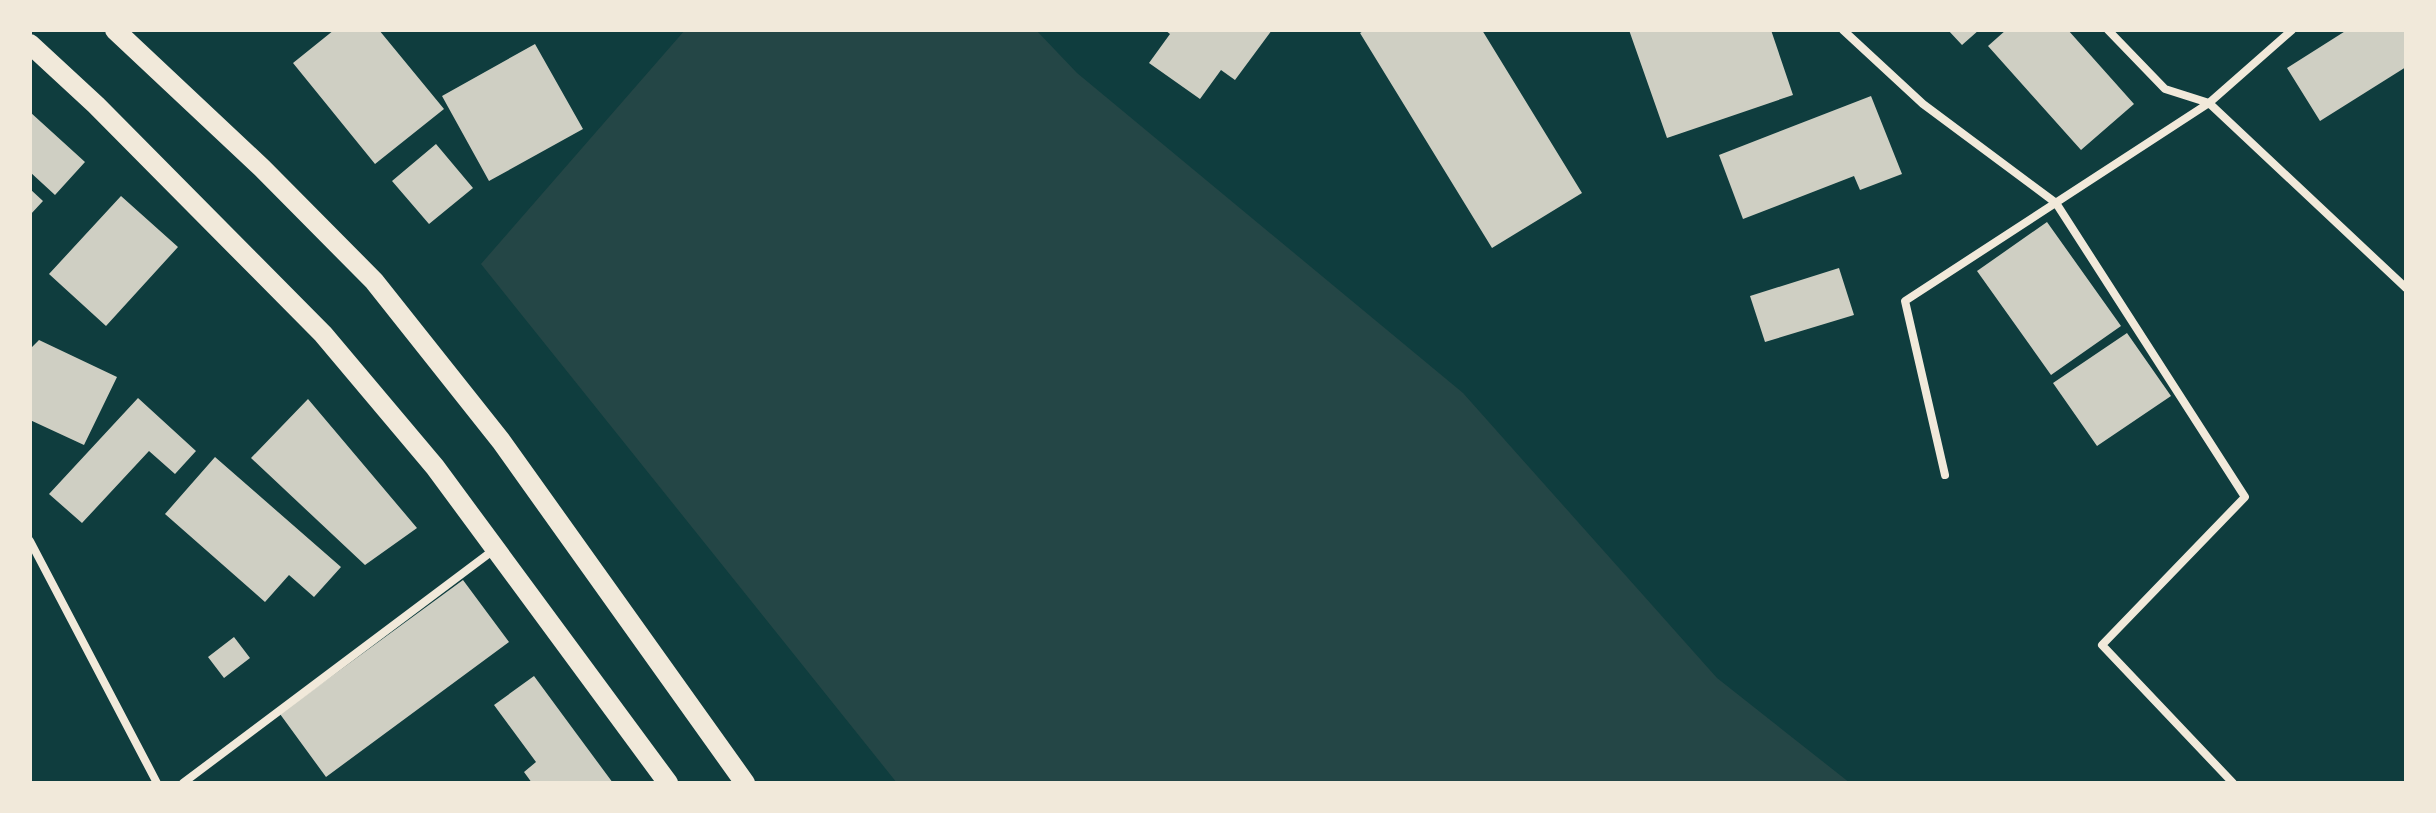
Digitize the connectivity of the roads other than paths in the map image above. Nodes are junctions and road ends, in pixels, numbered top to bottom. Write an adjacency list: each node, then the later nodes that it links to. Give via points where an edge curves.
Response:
1 (115, 30): 15 (main road, via 374,281 501,441)
2 (1843, 30): 7 (street, via 1923,104)
3 (2108, 30): 6 (street, via 2165,89)
4 (2292, 30): 6 (street)
5 (30, 44): 11 (main road, via 323,334 435,467)
6 (2209, 103): 7 (street); 8 (street)
7 (2056, 203): 9 (street, via 1905,301); 16 (street, via 2245,497 2102,645)
8 (2406, 288)
9 (1945, 475)
10 (30, 541): 12 (street)
11 (495, 549): 13 (street); 14 (main road)
12 (157, 783)
13 (183, 783)
14 (668, 783)
15 (745, 783)
16 (2233, 783)

